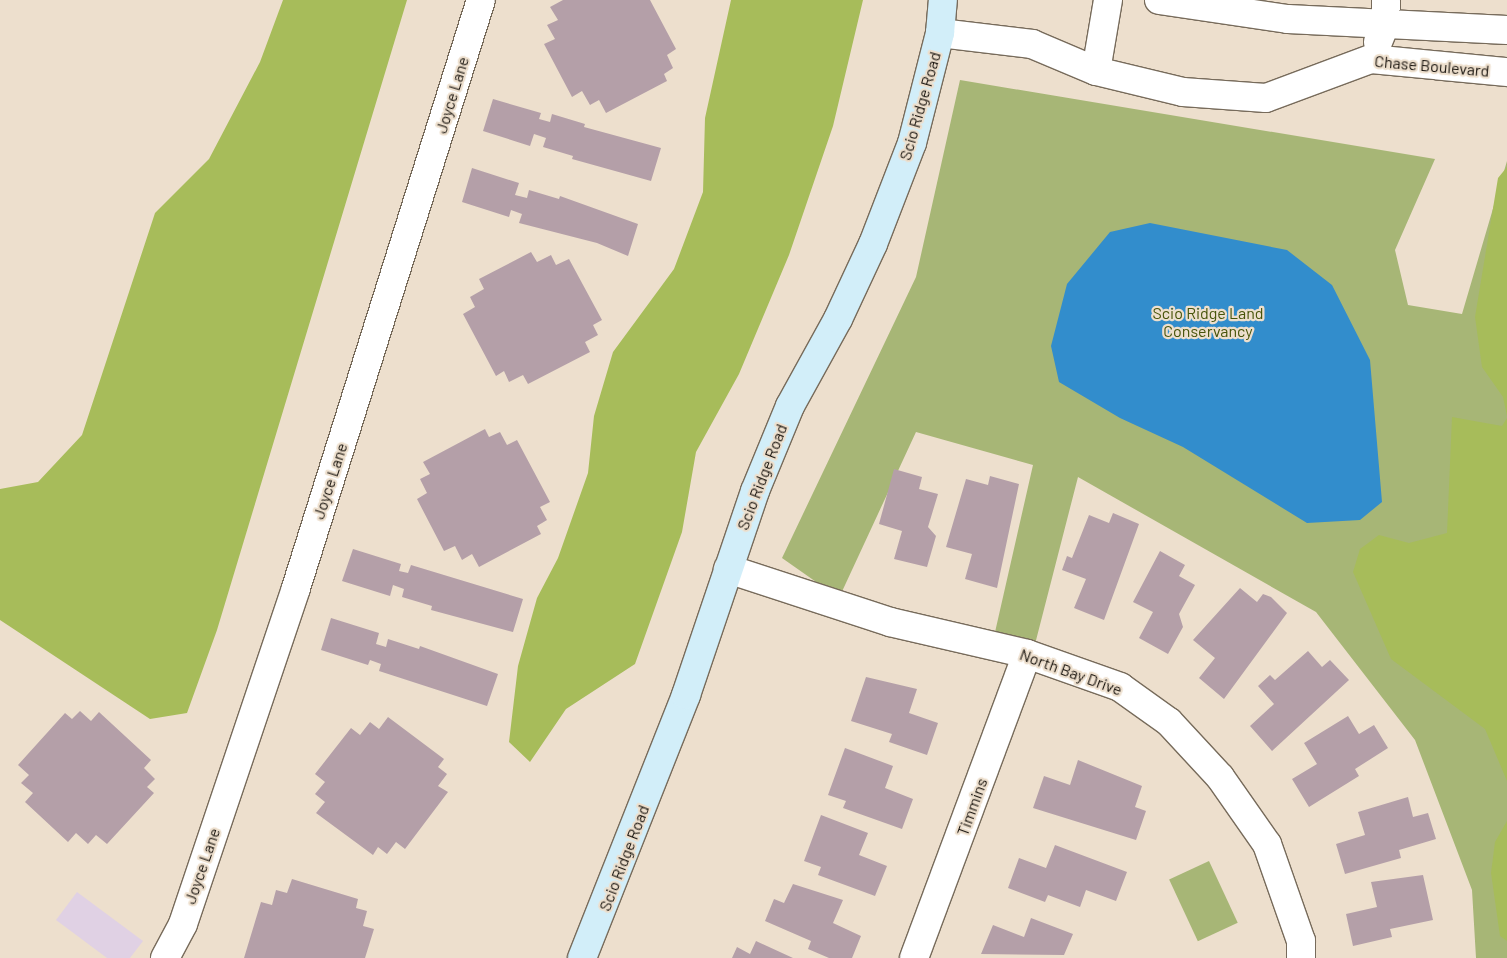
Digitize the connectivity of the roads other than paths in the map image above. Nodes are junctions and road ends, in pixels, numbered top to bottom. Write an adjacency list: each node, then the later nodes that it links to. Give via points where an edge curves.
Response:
1 (481, 0): 14 (street, Joyce Lane, via 296,588 183,924)
2 (943, 0): 8 (street, Scio Ridge Road)
3 (1108, 0): 10 (street)
4 (1159, 0): 5 (street, via 1195,8)
5 (1348, 11): 6 (street); 9 (street)
6 (1386, 12): 7 (street); 9 (street)
7 (1507, 30)
8 (940, 33): 10 (street, Chase Boulevard, via 1032,44); 12 (street, Scio Ridge Road, via 912,143 877,234 838,320 790,406)
9 (1371, 59): 10 (street, Chase Boulevard, via 1266,98 1183,92); 11 (street, Chase Boulevard)
10 (1096, 71)
11 (1507, 72)
12 (728, 569): 13 (street, North Bay Drive, via 890,622); 15 (street, Scio Ridge Road, via 686,695)
13 (1027, 654): 16 (street, Timmins); 17 (street, North Bay Drive, via 1120,687 1169,722 1220,777 1267,844 1301,941)
14 (165, 958)
15 (582, 958)
16 (914, 958)
17 (1301, 958)

